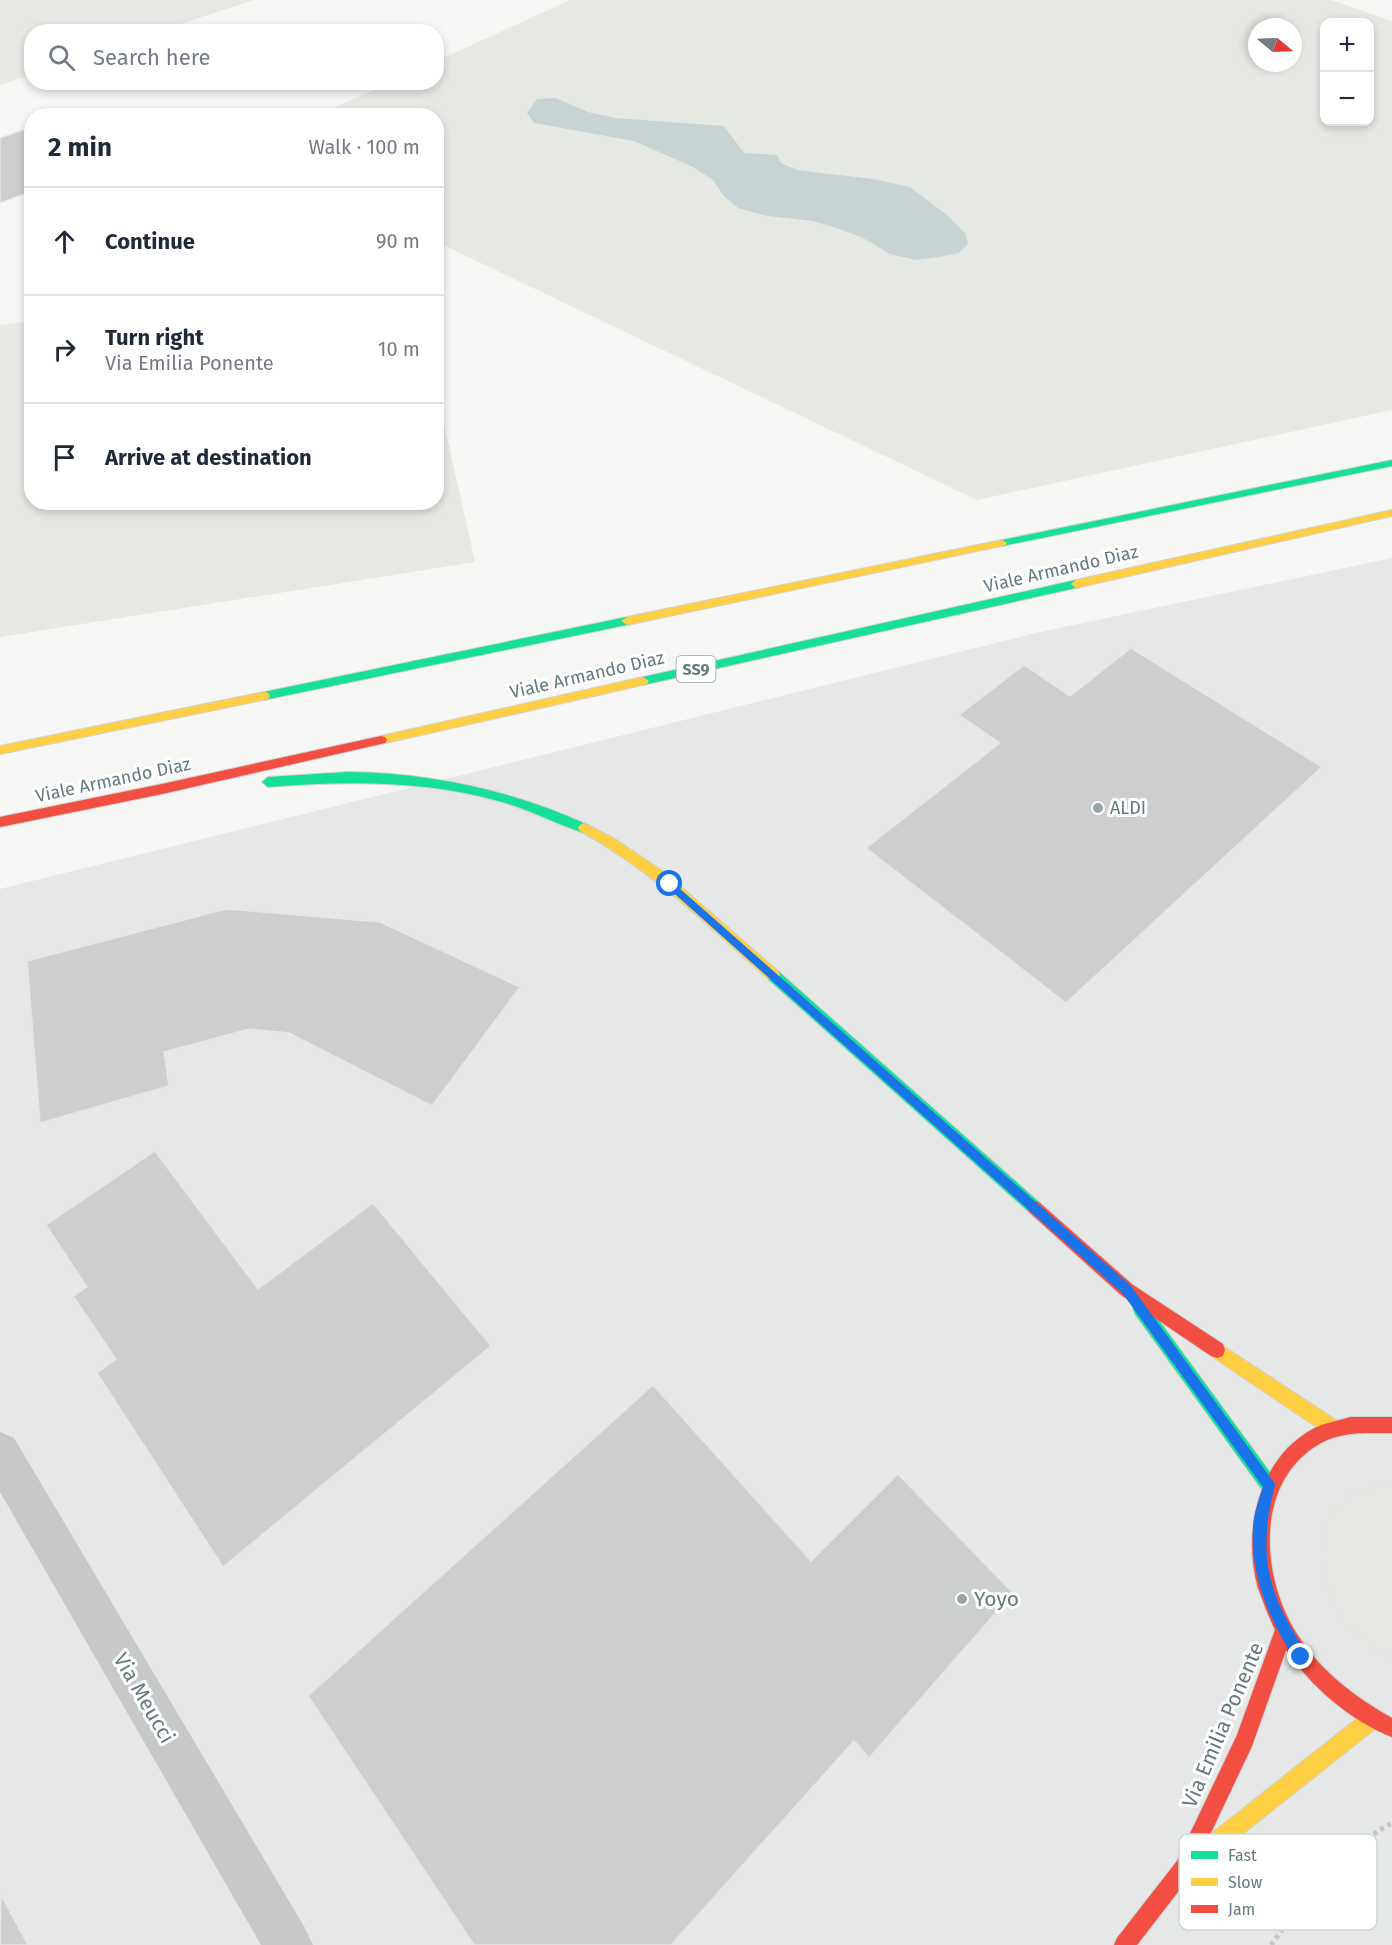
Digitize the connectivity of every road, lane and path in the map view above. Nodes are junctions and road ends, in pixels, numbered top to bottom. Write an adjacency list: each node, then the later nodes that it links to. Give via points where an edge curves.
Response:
1 (1392, 463): 3 (main road, Viale Armando Diaz)
2 (1392, 513): 4 (main road, Viale Armando Diaz / SS9)
3 (0, 750)
4 (162, 789): 5 (main road, Viale Armando Diaz / SS9); 6 (main road, via 372,777 451,787 547,812 595,833 670,884)
5 (0, 822)
6 (1127, 1290): 8 (main road); 10 (main road)
7 (1392, 1425): 8 (main road, Via Emilia Ponente, via 1360,1423)
8 (1333, 1428): 10 (main road, Via Emilia Ponente, via 1306,1441 1284,1460)
9 (0, 1452): 20 (street, Via Meucci)
10 (1269, 1485): 11 (main road, Via Emilia Ponente, via 1260,1518 1259,1554 1268,1593)
11 (1284, 1631): 12 (main road, Via Emilia Ponente, via 1323,1681); 15 (main road, Via Emilia Ponente, via 1245,1739)
12 (1372, 1719): 13 (main road, Via Emilia Ponente); 16 (main road, Via Emilia Ponente)
13 (1392, 1728)
14 (1392, 1823): 17 (path)
15 (1200, 1834)
16 (1227, 1834)
17 (1373, 1834)
18 (1179, 1874): 21 (main road, Via Emilia Ponente)
19 (1282, 1930): 22 (path)
20 (288, 1945)
21 (1124, 1945)
22 (1271, 1945)

